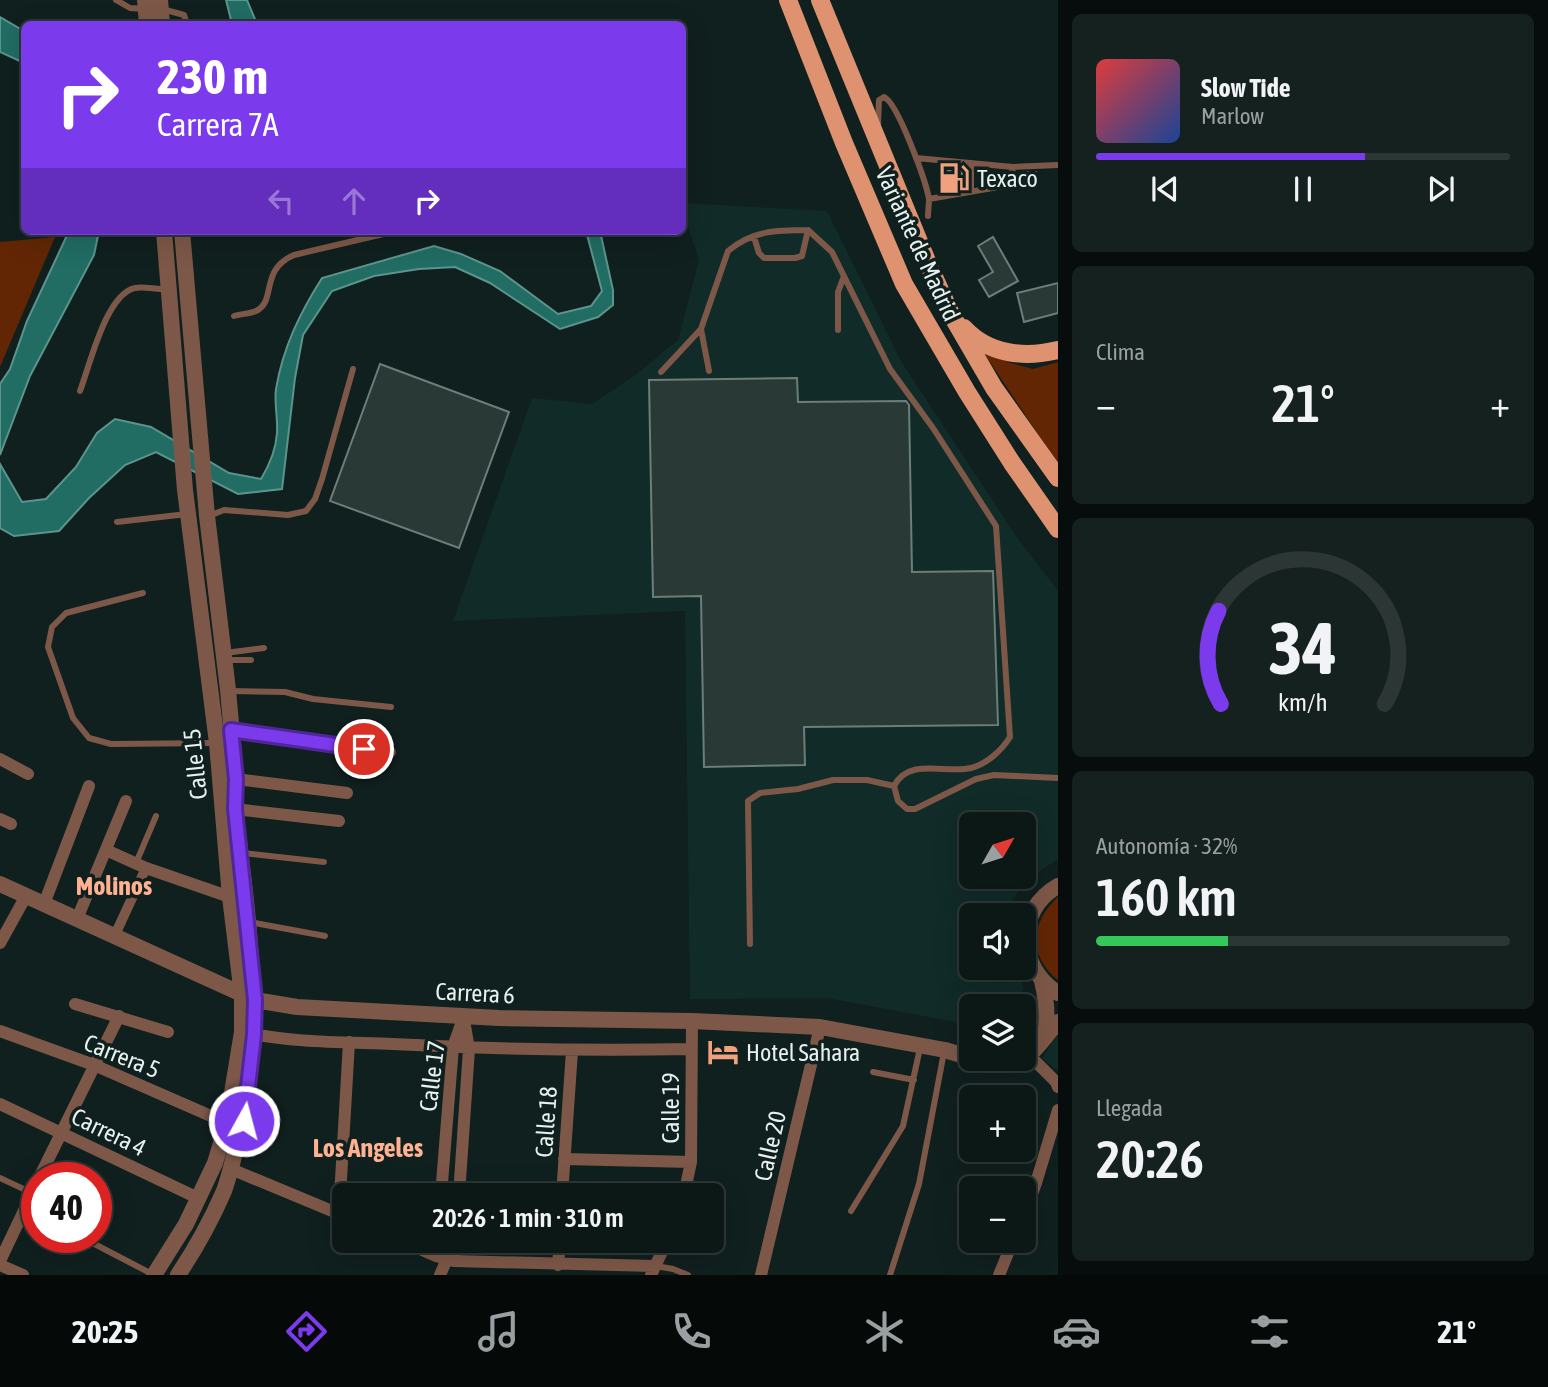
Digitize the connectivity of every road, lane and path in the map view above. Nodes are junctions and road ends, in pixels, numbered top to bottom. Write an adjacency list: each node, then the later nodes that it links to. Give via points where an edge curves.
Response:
1 (116, 0): 4 (lane, via 130,8)
2 (788, 0): 31 (main road, Variante de Madrid, via 904,284)
3 (820, 0): 6 (main road, Variante de Madrid)
4 (154, 11): 5 (lane, via 179,12)
5 (186, 21)
6 (878, 140): 7 (lane, via 879,100 884,97 895,108); 22 (main road, Variante de Madrid)
7 (916, 158): 8 (lane); 12 (lane)
8 (971, 163): 10 (lane); 11 (lane)
9 (1058, 164): 10 (lane)
10 (1013, 167): 11 (lane, via 1008,184)
11 (971, 191): 12 (lane)
12 (929, 199): 13 (lane)
13 (928, 216)
14 (808, 230): 18 (lane, via 769,230); 18 (lane, via 804,252 795,258 764,258); 19 (lane, via 832,252)
15 (164, 235): 20 (street, Calle 15)
16 (182, 235): 21 (street, Calle 15)
17 (379, 235): 23 (lane, via 282,260 274,269 261,307)
18 (754, 237): 24 (lane, via 728,251)
19 (844, 276): 25 (lane, via 838,292); 47 (lane, via 890,369 996,526 1010,737 1004,747)
20 (169, 290): 21 (street); 30 (lane, via 135,288 120,296 110,308); 33 (street, Calle 15)
21 (187, 291): 34 (street, Calle 15)
22 (951, 314): 26 (main road, via 988,346 1012,354); 32 (main road, Variante de Madrid, via 994,388)
23 (234, 316)
24 (701, 329): 28 (lane); 29 (lane)
25 (838, 330)
26 (1058, 351)
27 (353, 369): 34 (lane, via 323,479 306,511 288,515 224,510)
28 (709, 371)
29 (661, 372)
30 (80, 391)
31 (1012, 463): 36 (main road, Variante de Madrid); 37 (main road)
32 (1058, 478)
33 (187, 514): 34 (street); 35 (lane); 44 (street, Calle 15)
34 (207, 516): 40 (street, Calle 15)
35 (117, 522)
36 (1058, 528)
37 (1058, 542)
38 (142, 593): 44 (lane, via 66,613 52,627 48,647 73,718 89,738 111,744)
39 (264, 648): 40 (lane)
40 (223, 657): 41 (lane); 42 (street, Calle 15)
41 (251, 660)
42 (228, 690): 43 (lane, via 285,692); 44 (street, Calle 15)
43 (391, 707)
44 (226, 739): 45 (street); 50 (street, Calle 15); 66 (street, Calle 15)
45 (390, 752)
46 (0, 759): 48 (street)
47 (972, 768): 51 (lane); 53 (lane, via 911,769 899,776)
48 (28, 774)
49 (1058, 778): 51 (lane, via 993,775)
50 (236, 779): 54 (street); 56 (street, Calle 15)
51 (976, 779): 53 (lane, via 915,809 906,809)
52 (89, 786): 67 (street)
53 (894, 786): 73 (lane, via 833,780 760,793 748,801)
54 (347, 793)
55 (126, 801): 59 (street)
56 (235, 809): 58 (street); 60 (street, Calle 15)
57 (156, 816): 62 (lane)
58 (339, 821)
59 (106, 850): 62 (street); 68 (street)
60 (241, 853): 61 (lane); 69 (street, Calle 15)
61 (324, 862)
62 (141, 866): 66 (street); 71 (street)
63 (0, 884): 65 (street, Carrera 6)
64 (1058, 886): 74 (street, via 1038,903 1026,934 1027,951)
65 (26, 896): 67 (street, Carrera 6); 72 (street)
66 (230, 897): 76 (street, Calle 15)
67 (44, 904): 68 (street, Carrera 6)
68 (77, 919): 71 (street, Carrera 6)
69 (247, 922): 70 (lane); 76 (street, Calle 15)
70 (325, 936)
71 (114, 937): 76 (street, Carrera 6)
72 (0, 943)
73 (750, 944)
74 (1042, 981): 75 (street); 86 (street, via 1048,1020)
75 (1058, 993)
76 (248, 998): 79 (street, Carrera 6, via 297,1007); 85 (street, Calle 15)
77 (75, 1004): 78 (street)
78 (119, 1016): 84 (street); 97 (street)
79 (464, 1016): 80 (street, Carrera 6); 89 (street, Calle 17); 90 (street, Calle 17)
80 (692, 1021): 82 (street, Carrera 6); 91 (street, Calle 19)
81 (1058, 1022): 86 (street)
82 (820, 1027): 88 (street, Carrera 6); 137 (street, Calle 20)
83 (0, 1031): 97 (street, Carrera 5)
84 (169, 1032)
85 (248, 1034): 87 (street); 103 (street, Calle 15); 108 (street, Calle 15, via 244,1121)
86 (1044, 1039): 92 (street)
87 (349, 1042): 89 (street); 111 (street)
88 (921, 1046): 93 (street, Carrera 6); 99 (lane)
89 (453, 1047): 90 (street); 112 (street, Calle 17)
90 (469, 1049): 94 (street); 113 (street, Calle 17)
91 (691, 1049): 94 (street); 107 (street, Calle 19)
92 (1036, 1049)
93 (945, 1050): 95 (street, Carrera 6); 138 (lane, via 919,1184)
94 (572, 1051): 105 (street, Calle 18)
95 (959, 1054)
96 (1036, 1062): 100 (street)
97 (94, 1065): 103 (street, Carrera 5); 104 (street)
98 (873, 1072): 99 (lane)
99 (914, 1080): 119 (lane, via 904,1126)
100 (1057, 1084)
101 (0, 1104): 104 (street, Carrera 4)
102 (1058, 1110): 110 (street)
103 (227, 1123): 117 (street, Calle 15)
104 (62, 1132): 106 (street); 117 (street, Carrera 4)
105 (564, 1159): 107 (street); 114 (street, Calle 18)
106 (47, 1162)
107 (691, 1162): 115 (street, Calle 19)
108 (230, 1169): 118 (street); 134 (street, Calle 15, via 204,1234)
109 (0, 1178): 116 (lane)
110 (1036, 1182)
111 (343, 1183)
112 (442, 1183)
113 (460, 1183)
114 (563, 1183)
115 (687, 1183)
116 (21, 1184)
117 (200, 1199): 133 (street, Calle 15)
118 (332, 1211)
119 (851, 1211)
120 (21, 1217): 129 (street)
121 (112, 1253): 133 (lane)
122 (431, 1253): 128 (street)
123 (443, 1253): 128 (street)
124 (449, 1253): 128 (street)
125 (559, 1253): 130 (street)
126 (661, 1253): 131 (street)
127 (1008, 1253): 139 (street)
128 (446, 1259): 130 (street); 135 (street)
129 (0, 1263): 132 (street)
130 (558, 1265): 131 (street)
131 (653, 1271): 136 (lane, via 673,1269)
132 (23, 1275)
133 (154, 1275)
134 (178, 1275)
135 (440, 1275)
136 (688, 1275)
137 (761, 1275)
138 (890, 1275)
139 (999, 1275)

